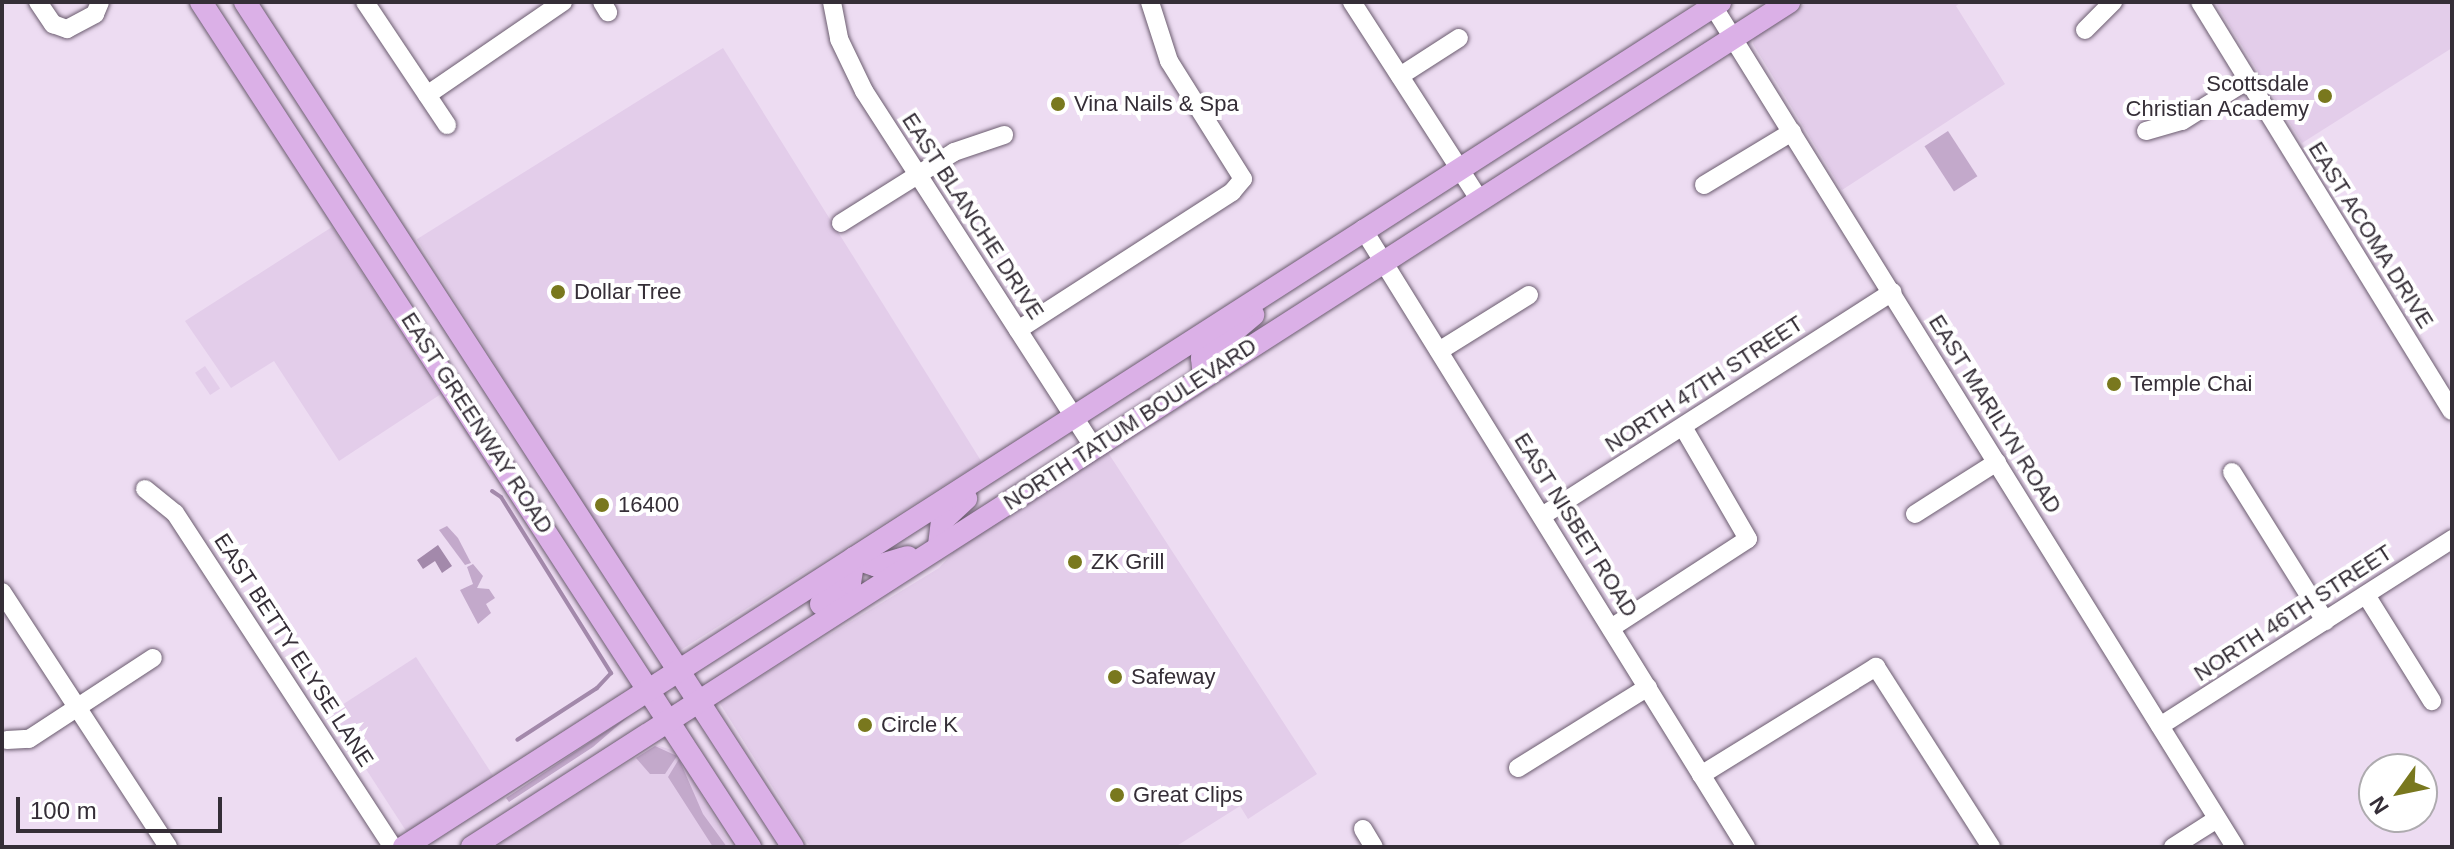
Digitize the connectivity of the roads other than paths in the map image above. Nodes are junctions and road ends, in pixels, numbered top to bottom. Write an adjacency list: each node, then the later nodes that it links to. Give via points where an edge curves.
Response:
1 (38, 2): 2 (street, via 53,24 67,29 95,14)
2 (100, 2)
3 (201, 2): 57 (main road, EAST GREENWAY ROAD)
4 (245, 2): 55 (main road, EAST GREENWAY ROAD)
5 (365, 2): 19 (street)
6 (563, 2): 19 (street)
7 (832, 2): 25 (street, EAST BLANCHE DRIVE, via 847,62)
8 (1150, 2): 34 (street, via 1169,61 1243,179 1232,192)
9 (1352, 2): 17 (street)
10 (1789, 2): 16 (main road, NORTH TATUM BOULEVARD)
11 (2113, 2): 14 (street)
12 (2200, 2): 18 (street, EAST ACOMA DRIVE)
13 (1717, 4): 16 (street, EAST MARILYN ROAD); 24 (main road, NORTH TATUM BOULEVARD)
14 (2085, 30)
15 (1459, 38): 17 (street)
16 (1733, 38): 22 (street, EAST MARILYN ROAD); 27 (main road, NORTH TATUM BOULEVARD)
17 (1400, 76): 24 (street)
18 (2248, 80): 21 (street, via 2182,121); 37 (street, EAST ACOMA DRIVE)
19 (427, 95): 20 (street)
20 (447, 125)
21 (2146, 131)
22 (1792, 132): 26 (street); 32 (street, EAST MARILYN ROAD)
23 (1004, 135): 25 (street, via 983,139)
24 (1460, 169): 27 (street); 29 (main road, NORTH TATUM BOULEVARD)
25 (917, 174): 28 (street); 34 (street, EAST BLANCHE DRIVE)
26 (1704, 185)
27 (1479, 199): 30 (main road, NORTH TATUM BOULEVARD)
28 (841, 223)
29 (1363, 229): 30 (street, EAST NISBET ROAD); 31 (main road, NORTH TATUM BOULEVARD)
30 (1383, 261): 35 (street, EAST NISBET ROAD); 36 (main road, NORTH TATUM BOULEVARD)
31 (1282, 282): 36 (main road, via 1260,309 1202,358); 38 (main road, NORTH TATUM BOULEVARD)
32 (1892, 292): 39 (street, NORTH 47TH STREET); 41 (street, EAST MARILYN ROAD)
33 (1529, 295): 35 (street)
34 (1018, 330): 38 (street, EAST BLANCHE DRIVE)
35 (1439, 351): 45 (street, EAST NISBET ROAD)
36 (1204, 377): 40 (main road, NORTH TATUM BOULEVARD)
37 (2452, 411)
38 (1073, 416): 40 (street, EAST BLANCHE DRIVE); 47 (main road, via 1053,444 948,512 938,530); 48 (main road, NORTH TATUM BOULEVARD)
39 (1683, 427): 45 (street, NORTH 47TH STREET); 52 (street, via 1748,539)
40 (1093, 447): 47 (main road, NORTH TATUM BOULEVARD)
41 (1997, 462): 44 (street); 62 (street, EAST MARILYN ROAD)
42 (2232, 472): 51 (street)
43 (145, 489): 69 (street, EAST BETTY ELYSE LANE, via 175,513)
44 (1915, 514)
45 (1542, 516): 52 (street, EAST NISBET ROAD)
46 (2452, 539): 50 (street, NORTH 46TH STREET)
47 (939, 545): 48 (main road, via 918,534); 54 (main road, NORTH TATUM BOULEVARD)
48 (854, 558): 54 (main road, via 850,583 794,622); 55 (main road, NORTH TATUM BOULEVARD)
49 (2, 592): 60 (street)
50 (2366, 595): 51 (street, NORTH 46TH STREET); 59 (street)
51 (2325, 621): 62 (street, NORTH 46TH STREET)
52 (1611, 628): 56 (street, EAST NISBET ROAD)
53 (153, 658): 60 (street)
54 (758, 662): 58 (main road, NORTH TATUM BOULEVARD)
55 (682, 669): 57 (main road, NORTH TATUM BOULEVARD); 58 (main road, EAST GREENWAY ROAD)
56 (1648, 687): 64 (street); 65 (street, EAST NISBET ROAD)
57 (650, 688): 61 (main road, EAST GREENWAY ROAD); 70 (main road, NORTH TATUM BOULEVARD)
58 (701, 698): 61 (main road, NORTH TATUM BOULEVARD); 73 (main road, EAST GREENWAY ROAD)
59 (2432, 701)
60 (77, 709): 63 (street, via 29,739); 68 (street)
61 (669, 719): 71 (main road, NORTH TATUM BOULEVARD); 72 (main road, EAST GREENWAY ROAD)
62 (2160, 726): 66 (street, EAST MARILYN ROAD)
63 (7, 740)
64 (1518, 768)
65 (1701, 775): 75 (street, EAST NISBET ROAD); 76 (street, via 1876,667)
66 (2217, 819): 77 (street); 78 (street, EAST MARILYN ROAD)
67 (1363, 829): 74 (street)
68 (168, 847)
69 (393, 847)
70 (404, 847)
71 (472, 847)
72 (750, 847)
73 (793, 847)
74 (1374, 847)
75 (1746, 847)
76 (1991, 847)
77 (2173, 847)
78 (2235, 847)

